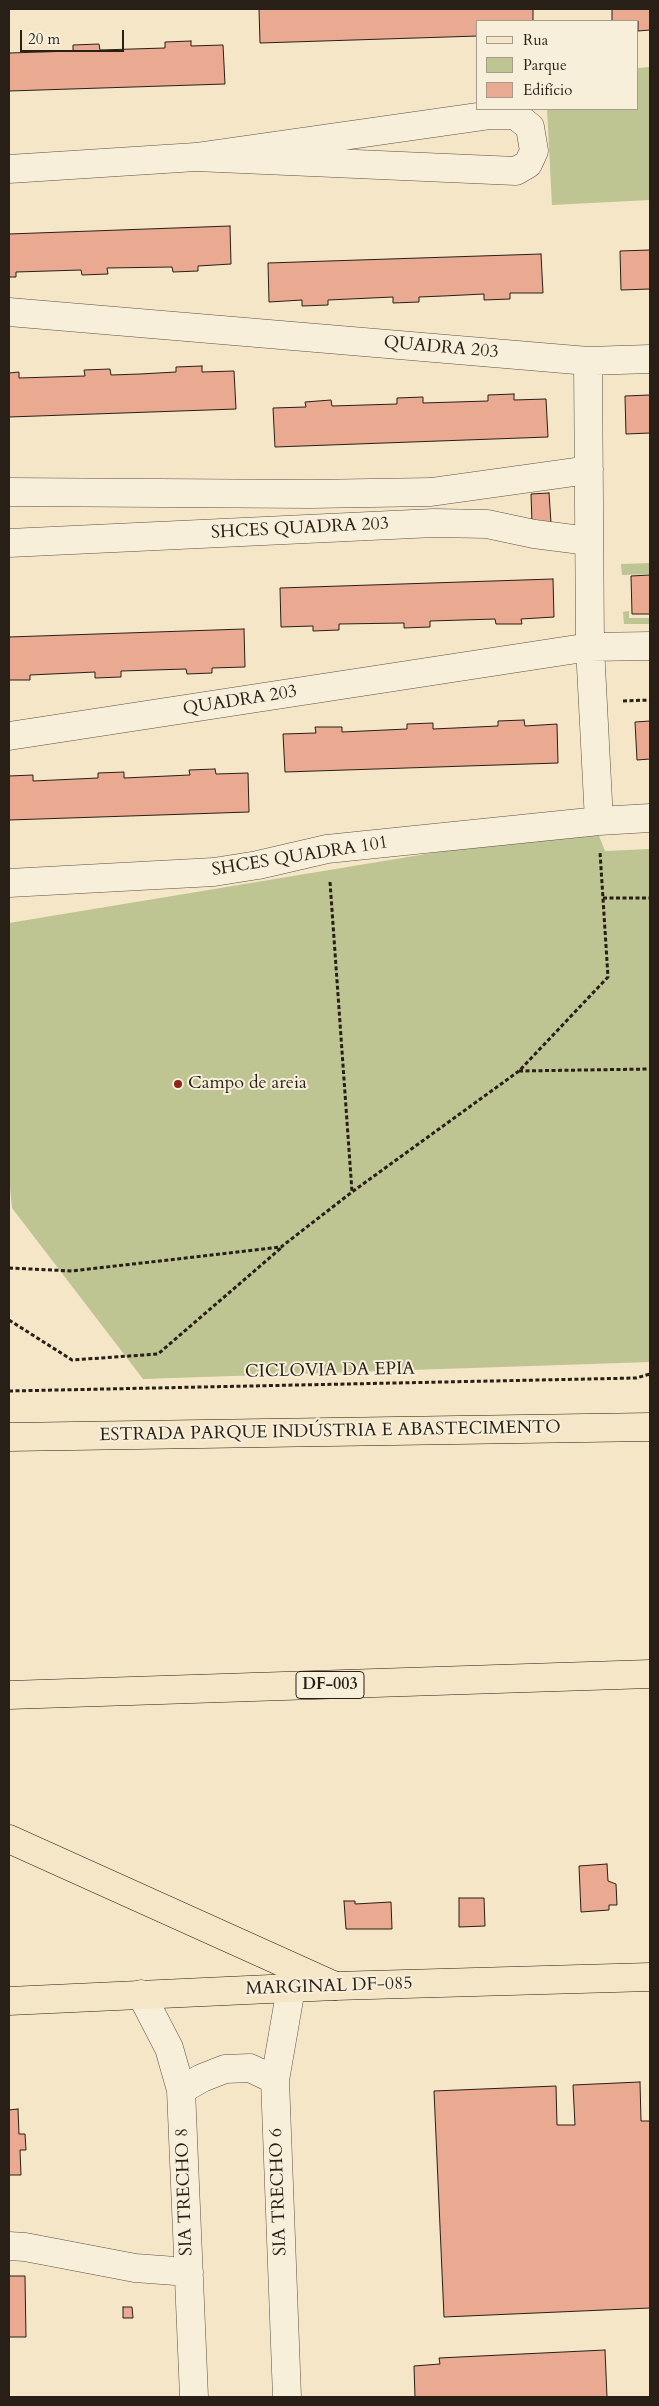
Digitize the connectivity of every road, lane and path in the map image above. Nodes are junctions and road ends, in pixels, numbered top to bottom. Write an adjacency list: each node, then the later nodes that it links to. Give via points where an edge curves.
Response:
1 (196, 157): 1 (street, via 491,115 515,115 530,127 534,151 528,164 516,171); 2 (street)
2 (9, 170)
3 (9, 312): 5 (street, QUADRA 203)
4 (650, 359): 5 (street, QUADRA 203)
5 (588, 361): 6 (street)
6 (589, 470): 8 (street, SHCES QUADRA 203); 10 (street)
7 (9, 492): 8 (street, SHCES QUADRA 203)
8 (431, 492): 9 (street)
9 (434, 523): 10 (street, SHCES QUADRA 203, via 487,524); 11 (street, SHCES QUADRA 203)
10 (589, 541): 13 (street)
11 (9, 543)
12 (650, 646): 13 (street, QUADRA 203)
13 (590, 647): 14 (street, QUADRA 203); 16 (street)
14 (9, 736)
15 (650, 818): 16 (street, SHCES QUADRA 101)
16 (599, 821): 17 (street, SHCES QUADRA 101); 19 (path)
17 (327, 849): 18 (street, SHCES QUADRA 101, via 214,872); 23 (path)
18 (9, 883)
19 (603, 898): 20 (path); 22 (path, via 608,977)
20 (650, 898)
21 (650, 1069): 22 (path)
22 (519, 1072): 23 (path)
23 (352, 1192): 24 (path)
24 (281, 1248): 25 (path, via 72,1271); 26 (path, via 158,1354 72,1360)
25 (9, 1268)
26 (9, 1320)
27 (650, 1374): 28 (path, CICLOVIA DA EPIA, via 636,1378)
28 (9, 1391)
29 (650, 1419): 31 (main road)
30 (650, 1427): 31 (main road, ESTRADA PARQUE INDÚSTRIA E ABASTECIMENTO)
31 (618, 1428): 32 (main road, ESTRADA PARQUE INDÚSTRIA E ABASTECIMENTO)
32 (9, 1437)
33 (650, 1674): 34 (main road, DF-003)
34 (9, 1695)
35 (9, 1839): 37 (main road)
36 (650, 1977): 37 (main road, MARGINAL DF-085)
37 (335, 1986): 38 (main road, MARGINAL DF-085)
38 (291, 1988): 39 (main road, MARGINAL DF-085); 41 (street, SIA TRECHO 6)
39 (141, 1994): 40 (main road, MARGINAL DF-085); 42 (street, SIA TRECHO 8, via 169,2048)
40 (9, 2001)
41 (275, 2080): 42 (street, via 250,2068 225,2069); 46 (street, SIA TRECHO 6)
42 (181, 2090): 44 (street, SIA TRECHO 8)
43 (9, 2246): 44 (street, via 135,2268)
44 (189, 2272): 45 (street, SIA TRECHO 8)
45 (194, 2397)
46 (287, 2397)

